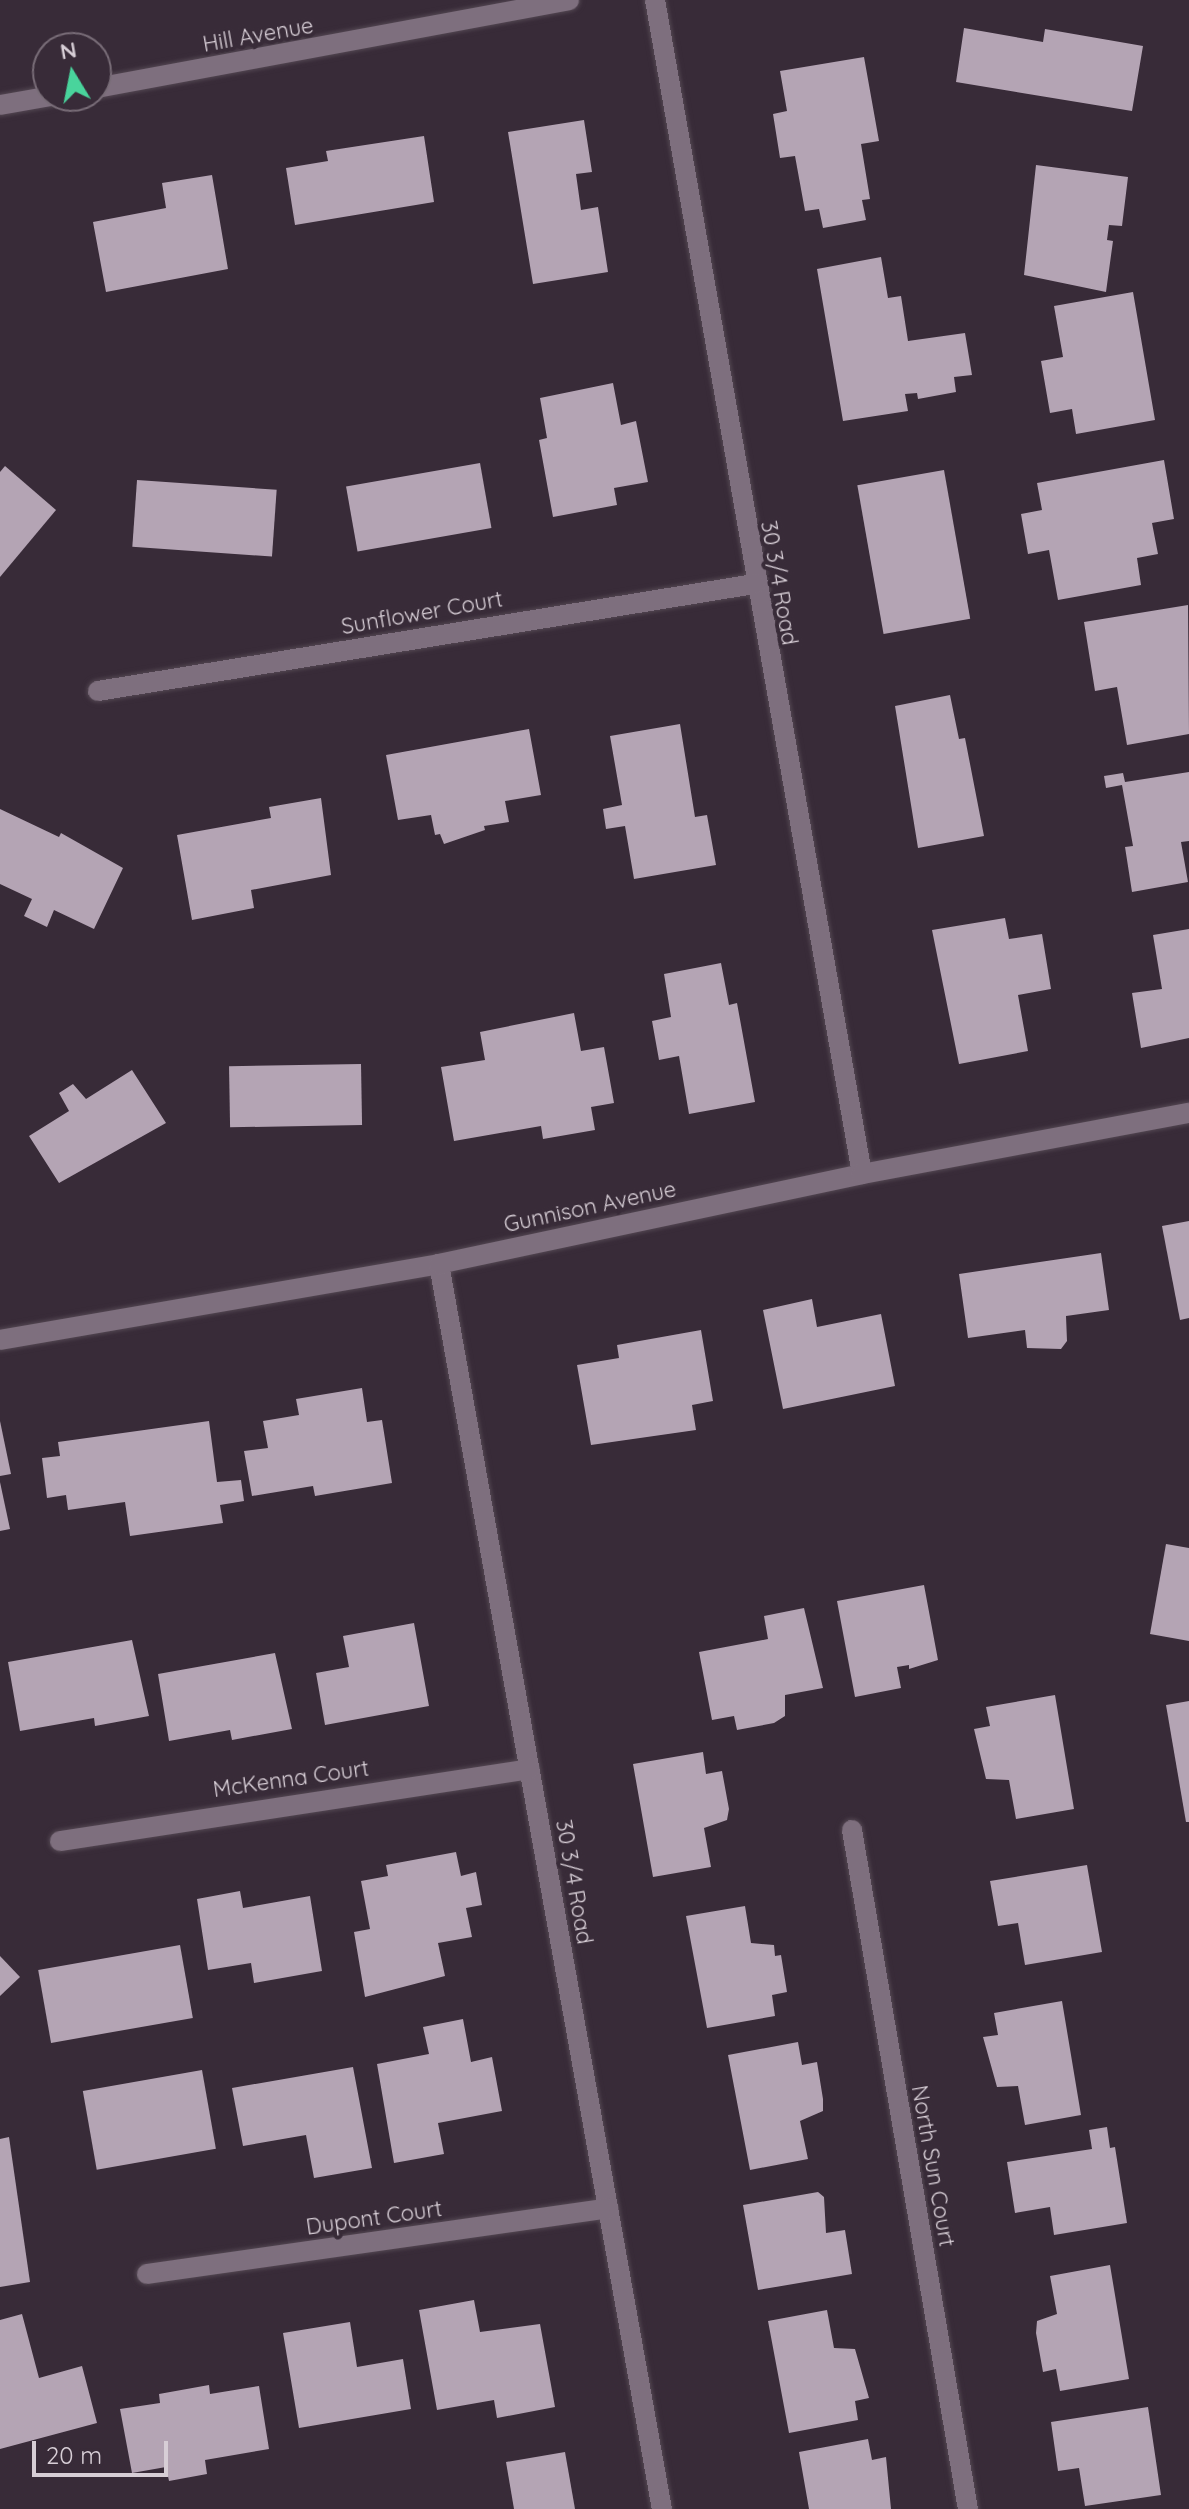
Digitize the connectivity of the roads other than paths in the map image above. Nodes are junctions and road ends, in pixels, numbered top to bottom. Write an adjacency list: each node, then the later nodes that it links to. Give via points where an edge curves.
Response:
1 (569, 0): 3 (street, Hill Avenue)
2 (655, 0): 6 (street, 30 3/4 Road)
3 (112, 85)
4 (32, 99): 5 (street)
5 (0, 105)
6 (754, 584): 7 (street, Sunflower Court); 9 (street, 30 3/4 Road)
7 (98, 691)
8 (1189, 1113): 9 (street, Gunnison Avenue)
9 (862, 1174): 10 (street, Gunnison Avenue)
10 (439, 1264): 11 (street, Gunnison Avenue); 12 (street, 30 3/4 Road)
11 (0, 1340)
12 (530, 1769): 14 (street, McKenna Court); 15 (street, 30 3/4 Road)
13 (852, 1830): 18 (street, North Sun Court)
14 (60, 1841)
15 (608, 2208): 16 (street, Dupont Court); 17 (street, 30 3/4 Road)
16 (147, 2274)
17 (662, 2509)
18 (968, 2509)

